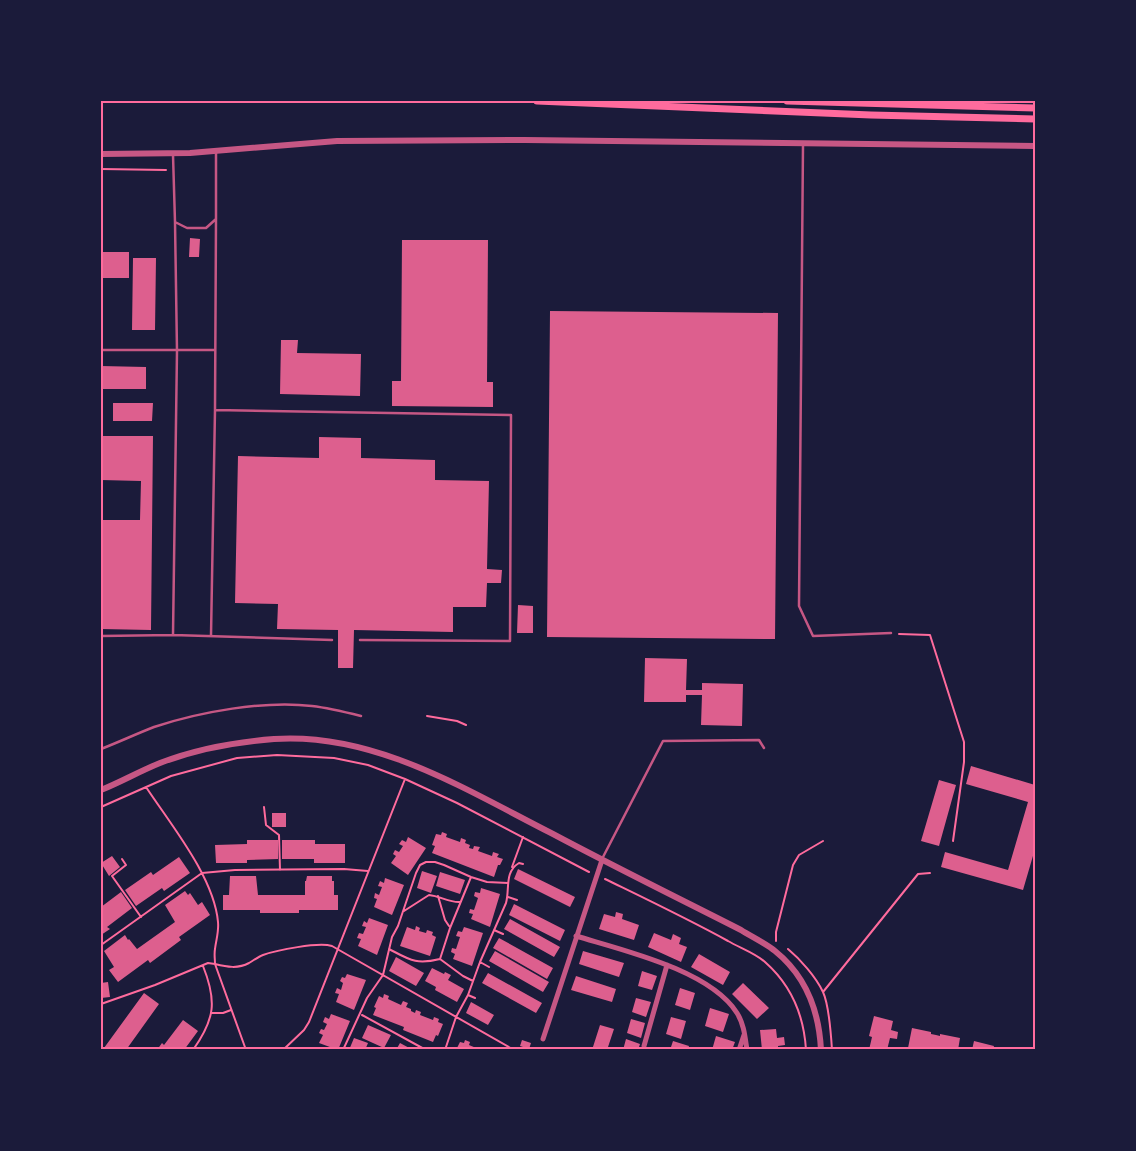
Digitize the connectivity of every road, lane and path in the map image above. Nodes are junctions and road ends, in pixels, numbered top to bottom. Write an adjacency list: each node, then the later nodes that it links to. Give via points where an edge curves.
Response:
1 (537, 101): 4 (main road, via 871,116)
2 (787, 101): 3 (main road)
3 (1035, 108)
4 (1035, 119)
5 (804, 144): 6 (street); 7 (street, via 357,141); 18 (lane, via 799,606 814,636)
6 (1035, 146)
7 (216, 151): 8 (street); 12 (lane)
8 (173, 153): 9 (street); 11 (lane)
9 (101, 154)
10 (101, 169): 11 (path)
11 (173, 170): 13 (lane)
12 (216, 219): 13 (lane, via 206,228 187,228); 15 (lane)
13 (175, 222): 16 (lane)
14 (101, 350): 16 (lane)
15 (216, 350): 16 (lane); 17 (lane)
16 (177, 351): 19 (lane)
17 (215, 410): 21 (lane); 23 (lane, via 511,415 510,641)
18 (891, 633): 36 (path, via 930,634 964,742)
19 (173, 635): 20 (lane); 21 (lane)
20 (101, 636)
21 (211, 636): 22 (lane)
22 (332, 640)
23 (360, 640)
24 (361, 716): 28 (lane, via 298,705 234,708 154,727)
25 (427, 716): 26 (path)
26 (466, 725)
27 (764, 748): 38 (lane, via 759,740 663,742)
28 (101, 749)
29 (405, 779): 30 (path, via 334,758 256,756 205,766); 34 (path); 42 (path)
30 (146, 787): 32 (path); 43 (path)
31 (101, 790): 38 (street, via 159,763 218,746 275,739 327,741 384,754 412,765)
32 (101, 807)
33 (264, 807): 41 (path, via 266,825 279,835)
34 (523, 837): 40 (path); 45 (path)
35 (823, 841): 58 (path, via 799,855 793,865 776,932)
36 (953, 841)
37 (122, 859): 53 (path, via 126,865 112,876)
38 (602, 860): 45 (street); 91 (street, via 741,930 779,955 794,970 811,996 820,1030)
39 (522, 864): 40 (path)
40 (512, 867): 47 (path)
41 (280, 870): 42 (path); 43 (path)
42 (368, 872): 60 (path)
43 (202, 873): 53 (path); 64 (path, via 218,920)
44 (930, 874): 70 (path, via 918,874)
45 (596, 875): 57 (street); 90 (path, via 764,961 796,1002)
46 (471, 878): 47 (path); 51 (path); 52 (path, via 444,865 426,862 420,865)
47 (508, 883): 49 (path)
48 (438, 896): 51 (path); 52 (path, via 430,895); 54 (path)
49 (508, 897): 50 (path); 55 (path)
50 (517, 900)
51 (460, 902): 54 (path)
52 (404, 911): 61 (path)
53 (141, 916): 59 (path)
54 (450, 928): 62 (path)
55 (494, 930): 56 (path); 63 (path)
56 (503, 934)
57 (576, 936): 66 (street); 79 (street)
58 (779, 944)
59 (101, 945)
60 (338, 949): 64 (path, via 320,945 266,954 236,967); 68 (path); 83 (path, via 309,1022)
61 (389, 949): 62 (path, via 416,962); 68 (path)
62 (440, 959): 69 (path)
63 (480, 962): 67 (path); 69 (path)
64 (215, 964): 65 (path); 74 (path)
65 (203, 965): 73 (path); 75 (path, via 213,1002)
66 (667, 965): 78 (street, via 725,998 738,1014); 80 (street)
67 (490, 967)
68 (383, 975): 76 (path, via 367,998); 77 (path)
69 (473, 981): 71 (path)
70 (823, 992)
71 (468, 995): 72 (path); 77 (path)
72 (475, 998)
73 (101, 1004)
74 (231, 1010): 75 (path); 82 (path)
75 (212, 1013): 81 (path)
76 (361, 1015): 84 (path); 85 (path)
77 (456, 1017): 86 (path); 87 (path)
78 (745, 1032): 88 (street); 89 (street)
79 (543, 1039)
80 (644, 1046)
81 (193, 1050)
82 (246, 1050)
83 (282, 1050)
84 (343, 1050)
85 (426, 1050)
86 (445, 1050)
87 (514, 1050)
88 (739, 1050)
89 (747, 1050)
90 (806, 1050)
91 (821, 1050)

